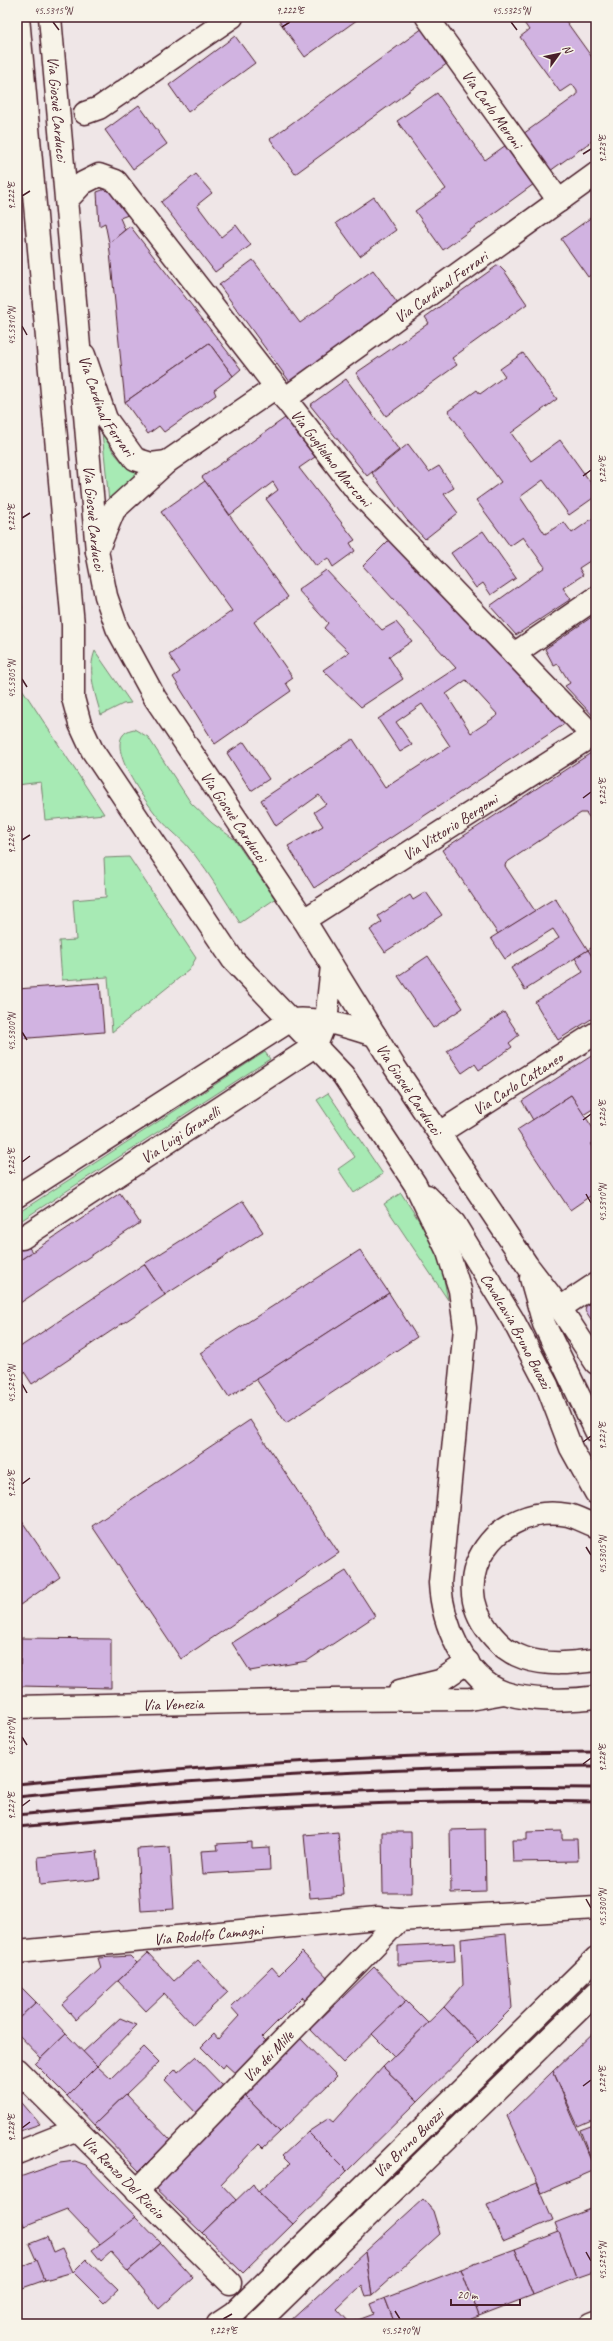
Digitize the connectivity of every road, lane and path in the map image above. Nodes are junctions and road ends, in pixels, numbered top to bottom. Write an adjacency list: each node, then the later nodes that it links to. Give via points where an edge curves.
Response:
1 (18, 17): 18 (street, Via Giosuè Carducci, via 73,625 73,698 80,724 92,750 233,960)
2 (50, 17): 7 (street, Via Giosuè Carducci)
3 (232, 17): 5 (street, via 99,108)
4 (427, 17): 8 (street, Via Carlo Meroni)
5 (86, 113)
6 (596, 174): 8 (street, Via Cardinal Ferrari)
7 (67, 200): 9 (street, Via Giosuè Carducci); 10 (street, Via Guglielmo Marconi, via 83,183 99,175 116,181)
8 (559, 201): 10 (street, Via Cardinal Ferrari)
9 (79, 341): 11 (street, Via Cardinal Ferrari, via 106,419 134,459 151,464); 12 (street, Via Giosuè Carducci)
10 (281, 393): 11 (street, Via Cardinal Ferrari); 14 (street, Via Guglielmo Marconi, via 356,490)
11 (168, 462): 12 (street, Via Cardinal Ferrari, via 114,510)
12 (96, 551): 16 (street, Via Giosuè Carducci, via 109,606 129,653 155,698)
13 (596, 598): 14 (street)
14 (514, 654): 15 (street, Via Guglielmo Marconi)
15 (595, 736): 16 (street, Via Vittorio Bergomi)
16 (304, 920): 17 (street, Via Giosuè Carducci)
17 (332, 966): 19 (street); 21 (street, Via Giosuè Carducci)
18 (291, 1020): 19 (street); 22 (street, Via Giosuè Carducci); 25 (street)
19 (326, 1021): 21 (street); 22 (street)
20 (596, 1033): 23 (street, Via Carlo Cattaneo)
21 (375, 1035): 23 (street, Via Giosuè Carducci)
22 (316, 1045): 24 (street, Via Giosuè Carducci, via 343,1075); 26 (street, Via Luigi Granelli)
23 (439, 1133): 27 (street, Via Giosuè Carducci)
24 (415, 1184): 32 (street, Cavalcavia Bruno Buozzi, via 454,1223 513,1320 547,1385 571,1448); 35 (street, via 448,1252 460,1290 465,1328 440,1583 446,1621 452,1637)
25 (17, 1196)
26 (22, 1238)
27 (527, 1265): 29 (street, Via Giosuè Carducci); 31 (street, Cavalcavia Bruno Buozzi, via 544,1324)
28 (596, 1284): 29 (street)
29 (560, 1308): 30 (street, Via Giosuè Carducci)
30 (596, 1363)
31 (596, 1431)
32 (596, 1493)
33 (596, 1526): 34 (street, via 568,1515 546,1515 529,1517 505,1527 494,1536 484,1550 472,1576 472,1595 485,1628 510,1652 525,1659 561,1664)
34 (596, 1660)
35 (468, 1662): 36 (street, via 481,1676); 38 (street, Via Venezia, via 440,1681)
36 (504, 1692): 37 (street, via 522,1697 580,1700); 38 (street, Via Venezia, via 470,1699)
37 (596, 1697)
38 (329, 1700): 39 (street, Via Venezia)
39 (17, 1707)
40 (596, 1908): 41 (street, Via Rodolfo Camagni)
41 (399, 1920): 42 (street, Via Rodolfo Camagni, via 377,1918); 48 (street, Via dei Mille)
42 (17, 1952)
43 (596, 1958): 51 (street, Via Bruno Buozzi, via 281,2268 233,2314)
44 (596, 1993): 52 (street, Via Bruno Buozzi)
45 (17, 2070): 46 (street, Via Renzo Del Riccio)
46 (76, 2130): 47 (street); 48 (street, Via Renzo Del Riccio)
47 (17, 2153)
48 (137, 2191): 49 (street, Via Renzo Del Riccio)
49 (230, 2283)
50 (596, 2322): 53 (street)
51 (218, 2324)
52 (257, 2324)
53 (591, 2324)

